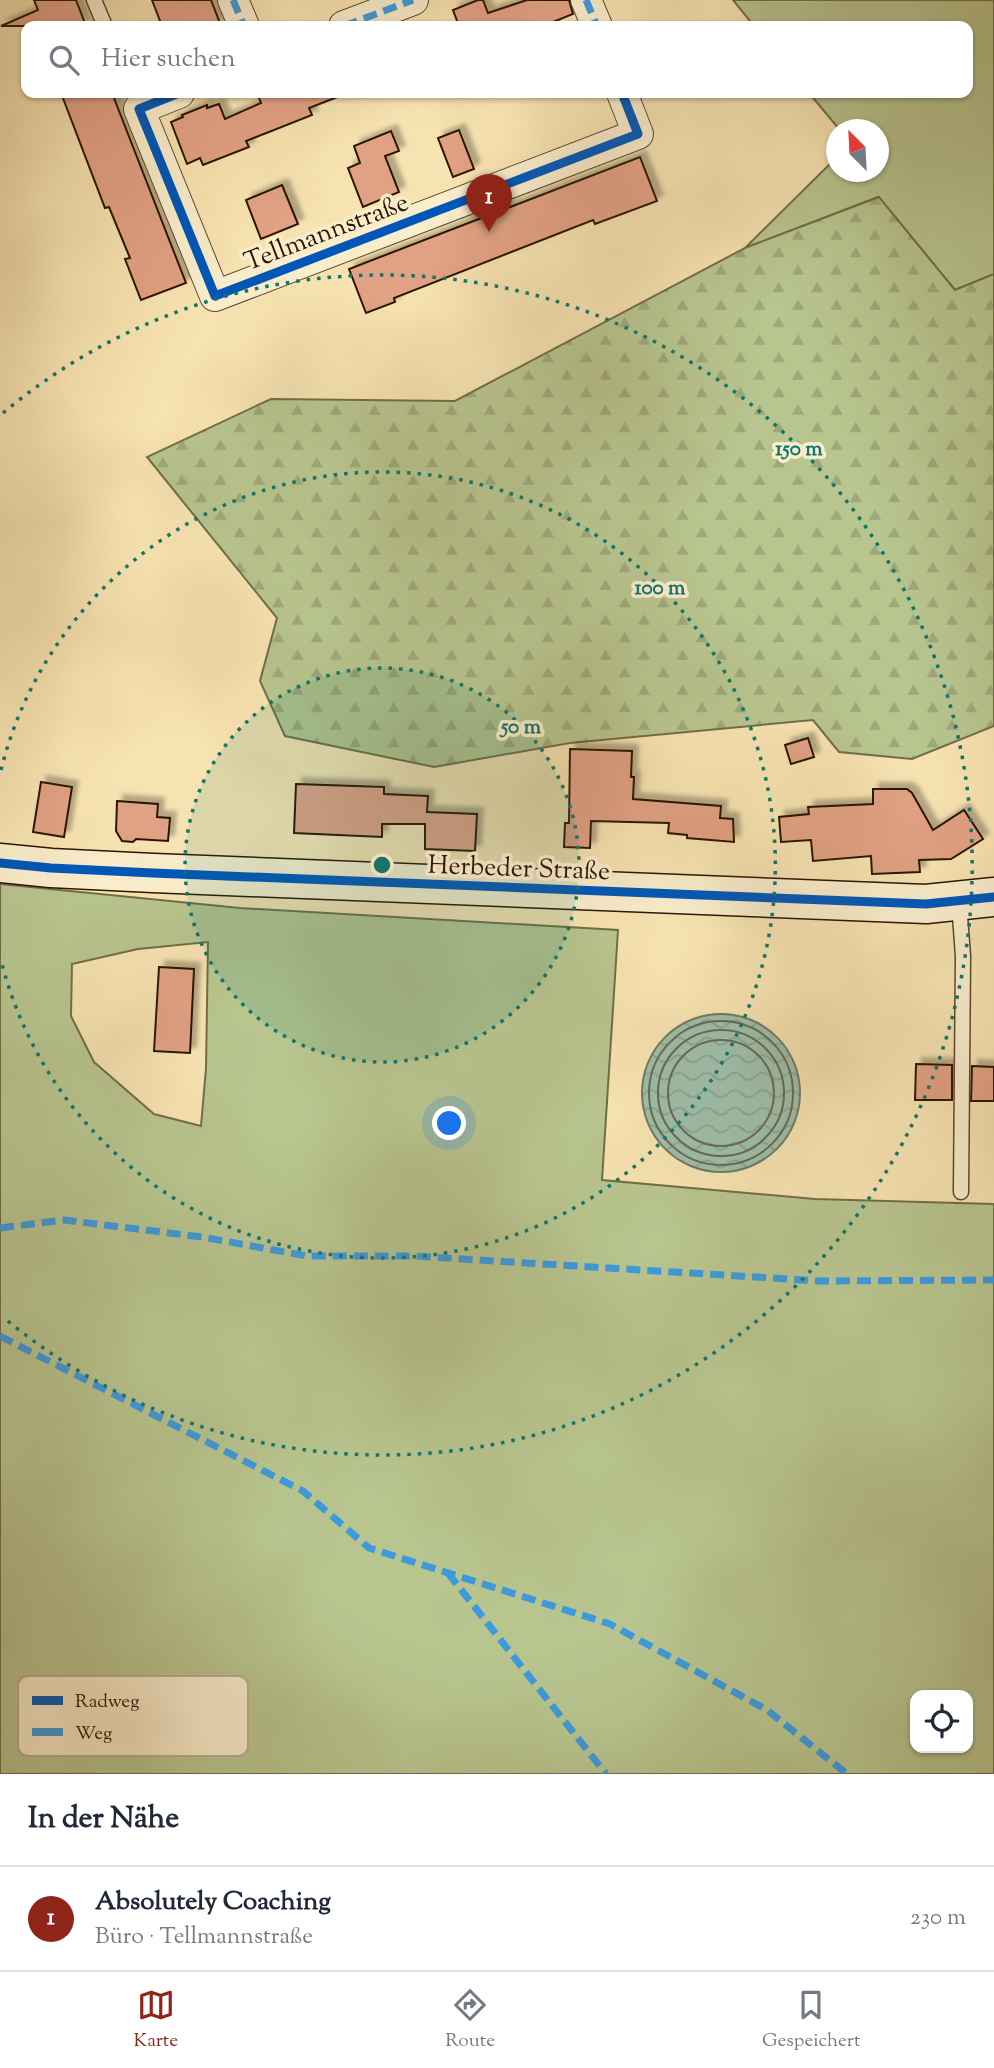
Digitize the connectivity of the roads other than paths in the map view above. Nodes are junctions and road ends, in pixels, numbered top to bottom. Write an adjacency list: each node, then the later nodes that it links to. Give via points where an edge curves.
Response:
1 (94, 0): 5 (lane)
2 (233, 0): 6 (street)
3 (413, 0): 7 (street)
4 (586, 0): 8 (street)
5 (103, 21)
6 (242, 21)
7 (357, 21)
8 (595, 21)
9 (624, 98): 10 (street, Tellmannstraße, via 639,134 215,296)
10 (136, 101)
11 (0, 863): 12 (main road, Herbeder Straße, via 140,873 926,904)
12 (976, 898): 13 (lane, via 963,956)
13 (961, 1192)

